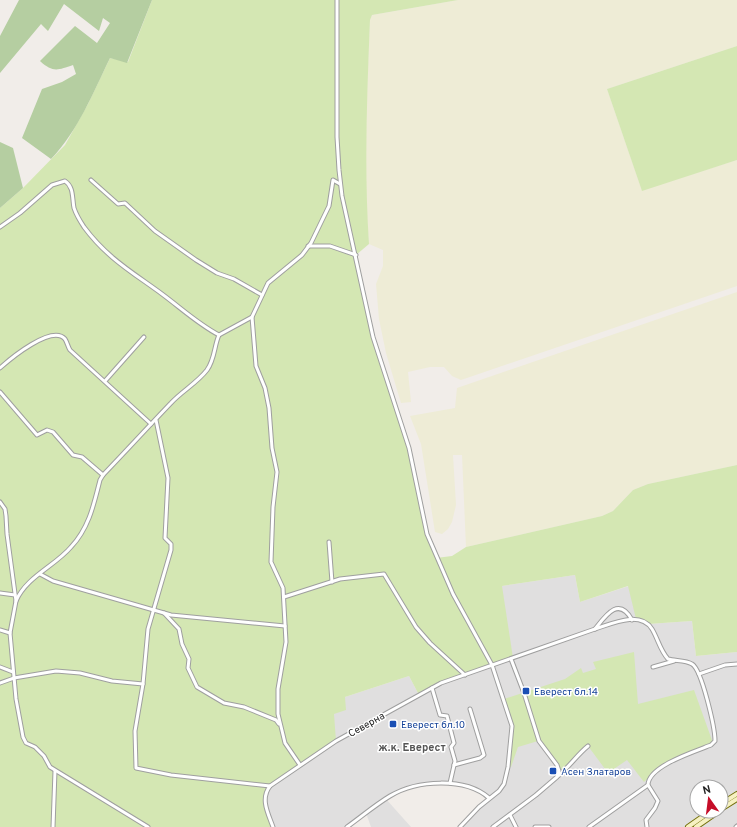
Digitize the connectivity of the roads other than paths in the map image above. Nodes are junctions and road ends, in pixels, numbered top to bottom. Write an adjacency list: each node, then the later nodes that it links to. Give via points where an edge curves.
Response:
1 (337, 0): 3 (street, via 337,137)
2 (92, 180): 7 (street, via 118,204 125,202 155,231 196,260)
3 (340, 184): 5 (street, via 333,180 329,206); 6 (street)
4 (0, 226): 9 (street, via 20,213 52,185 65,181 72,188 74,209 79,218 110,255 126,270)
5 (310, 244): 6 (street, via 330,246); 7 (street, via 296,261 268,283)
6 (356, 255): 34 (street, via 377,354 409,448 427,534 450,588)
7 (262, 295): 8 (street)
8 (252, 317): 9 (street); 23 (street, via 256,366 265,388 269,408 276,472 271,562 283,588)
9 (219, 335): 14 (street, via 207,370 172,401)
10 (144, 337): 12 (street)
11 (0, 368): 12 (street, via 37,340 50,336 61,337 65,339 70,350)
12 (105, 381): 15 (street)
13 (0, 392): 16 (street, via 37,435 47,430 53,432 73,455 82,457)
14 (156, 420): 15 (street); 24 (street, via 168,478 166,538 171,544)
15 (151, 424): 16 (street)
16 (103, 475): 19 (street, via 90,518 77,540)
17 (0, 502): 22 (street, via 5,509)
18 (329, 542): 20 (street)
19 (40, 574): 22 (street); 24 (street, via 53,581)
20 (332, 582): 23 (street); 39 (street, via 385,574 416,628)
21 (0, 593): 22 (street)
22 (16, 595): 30 (street)
23 (284, 597): 27 (street)
24 (153, 611): 25 (street); 42 (street, via 146,641)
25 (164, 613): 27 (street); 45 (street, via 179,629 189,659 188,668 197,687 224,703 244,707 276,720)
26 (632, 620): 28 (street, Северна); 28 (street, via 624,610 612,609); 32 (street, via 648,624 664,655)
27 (285, 626): 45 (street, via 286,642 277,701)
28 (595, 629): 31 (street, Северна)
29 (0, 630): 30 (street)
30 (10, 633): 37 (street)
31 (511, 659): 34 (street, Северна); 50 (street, via 539,741 557,765)
32 (674, 661): 36 (street); 38 (street, via 692,663)
33 (737, 664): 38 (street, via 725,665)
34 (492, 665): 39 (street, Северна); 54 (street, via 512,726 506,779 499,791)
35 (0, 667): 37 (street)
36 (653, 667)
37 (14, 672): 40 (street)
38 (699, 674): 52 (street, via 715,731 715,741 712,745 656,770)
39 (465, 675): 43 (street, Северна)
40 (14, 678): 41 (street); 42 (street, via 56,672 80,672 112,681); 49 (street, via 23,737 26,743 35,747 44,756)
41 (0, 683)
42 (143, 684): 53 (street, via 135,731 136,768 171,775)
43 (432, 688): 47 (street, Северна, via 373,719); 48 (street, via 440,714 447,716 454,743 451,747)
44 (470, 709): 48 (street, via 484,755)
45 (280, 725): 47 (street, via 285,743)
46 (588, 746): 50 (street, via 572,765)
47 (300, 765): 53 (street, Северна)
48 (454, 765): 51 (street)
49 (54, 770): 58 (street); 59 (street)
50 (557, 777): 55 (street)
51 (450, 782): 54 (street, via 482,792); 61 (street, via 406,789 390,796)
52 (648, 785): 67 (street); 68 (street, via 658,801 646,820)
53 (270, 786): 60 (street, via 266,791 265,805)
54 (489, 798): 62 (street)
55 (510, 815): 63 (street); 64 (street)
56 (700, 819): 69 (main road)
57 (707, 819): 70 (main road)
58 (53, 827)
59 (148, 827)
60 (273, 827)
61 (347, 827)
62 (460, 827)
63 (493, 827)
64 (516, 827)
65 (535, 827): 66 (street)
66 (549, 827)
67 (589, 827)
68 (647, 827)
69 (688, 827)
70 (696, 827)

